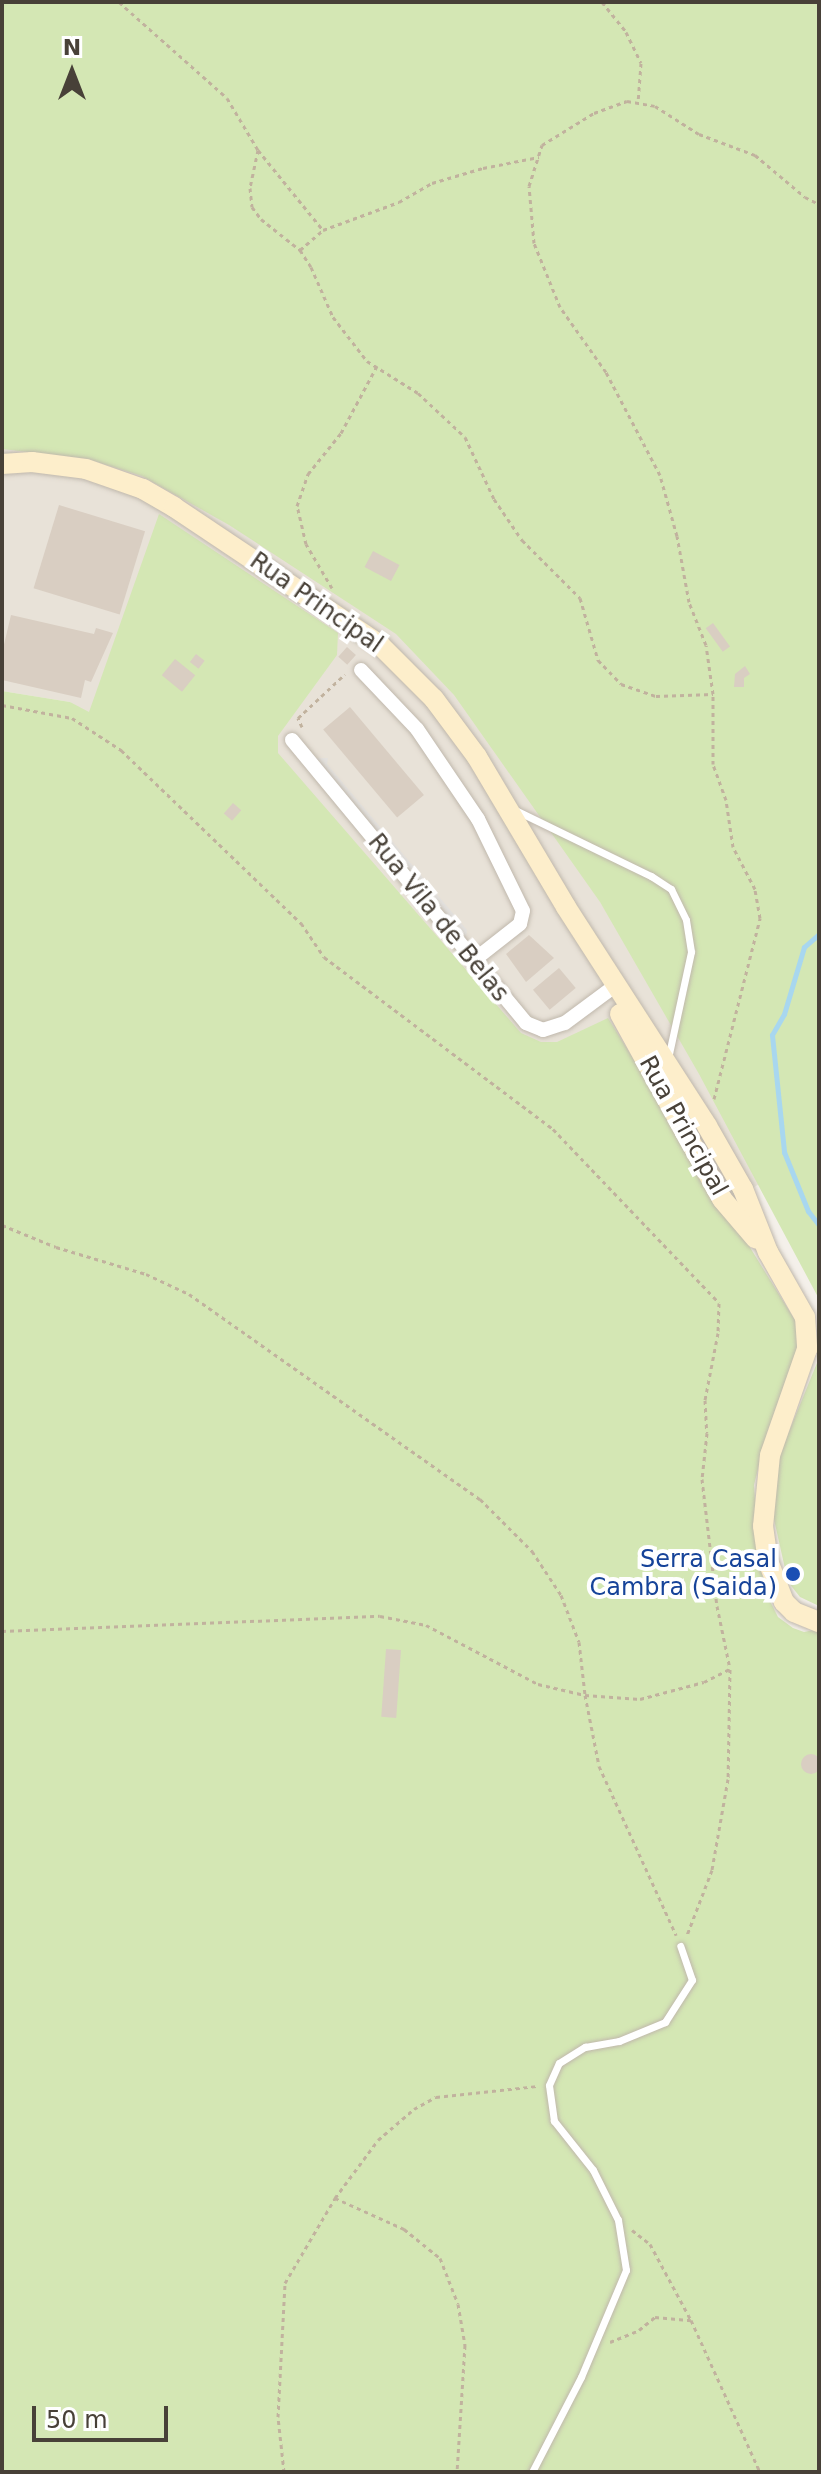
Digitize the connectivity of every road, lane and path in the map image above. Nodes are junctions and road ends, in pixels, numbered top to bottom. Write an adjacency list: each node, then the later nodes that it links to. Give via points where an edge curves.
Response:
1 (119, 2): 4 (path, via 227,98)
2 (602, 2): 3 (path, via 626,32 641,63)
3 (638, 103): 5 (path, via 627,101 564,129 542,145); 6 (path, via 655,106 699,134 755,155)
4 (258, 150): 7 (path); 8 (path, via 252,207)
5 (539, 157): 7 (path, via 432,183 399,202); 13 (path, via 529,186 534,243 560,307 606,372 660,475 689,602 706,645)
6 (819, 204)
7 (323, 230): 8 (path)
8 (300, 250): 9 (path, via 333,317 367,361)
9 (377, 366): 11 (path, via 341,433 308,474 297,506 306,544); 13 (path, via 418,393 465,437 494,499 522,540 580,598 598,660 621,684 656,696)
10 (2, 464): 16 (street, Rua Principal, via 86,469 143,489 324,605 380,645 434,699)
11 (337, 592)
12 (361, 670): 15 (path, via 340,675 298,718 303,726); 18 (street, via 417,729 478,819 523,911 520,924)
13 (713, 694): 21 (path, via 713,764 726,800 733,847 755,889 760,918)
14 (2, 705): 26 (path, via 72,718 121,750 301,923 324,957 553,1129 719,1303 705,1400 702,1479)
15 (292, 740): 18 (street, Rua Vila de Belas)
16 (506, 806): 17 (street, Rua Principal); 20 (lane, via 671,889 686,920 691,952)
17 (566, 907): 19 (street, Rua Principal); 20 (street, Rua Principal)
18 (473, 961): 19 (street, Rua Vila de Belas, via 526,1023 543,1030 565,1023)
19 (608, 991): 23 (street, Rua Principal, via 722,1199)
20 (667, 1064): 21 (street, Rua Principal)
21 (707, 1126): 23 (street, Rua Principal, via 743,1189)
22 (2, 1225): 27 (path, via 189,1294 480,1499 532,1551 561,1595 579,1642)
23 (768, 1252): 24 (street, Rua Principal, via 805,1317 808,1336 770,1455 763,1526 768,1561 784,1602)
24 (819, 1622)
25 (2, 1631): 27 (path, via 380,1616 426,1625 538,1684)
26 (730, 1669): 27 (path, via 704,1682 640,1699); 28 (path, via 728,1779 712,1870)
27 (585, 1695): 28 (path, via 599,1766)
28 (680, 1946): 29 (lane, via 692,1980 665,2022 619,2041 585,2047 559,2063)
29 (549, 2085): 30 (path, via 436,2097 378,2140); 31 (lane, via 554,2121 593,2170)
30 (335, 2198): 34 (path, via 285,2283 278,2417); 35 (path, via 404,2229 440,2258 458,2304 465,2345)
31 (618, 2220): 32 (path, via 650,2244); 33 (lane, via 626,2270)
32 (691, 2320): 33 (path, via 655,2317 639,2330); 37 (path)
33 (593, 2349): 36 (lane)
34 (284, 2472)
35 (457, 2472)
36 (532, 2472)
37 (760, 2472)

